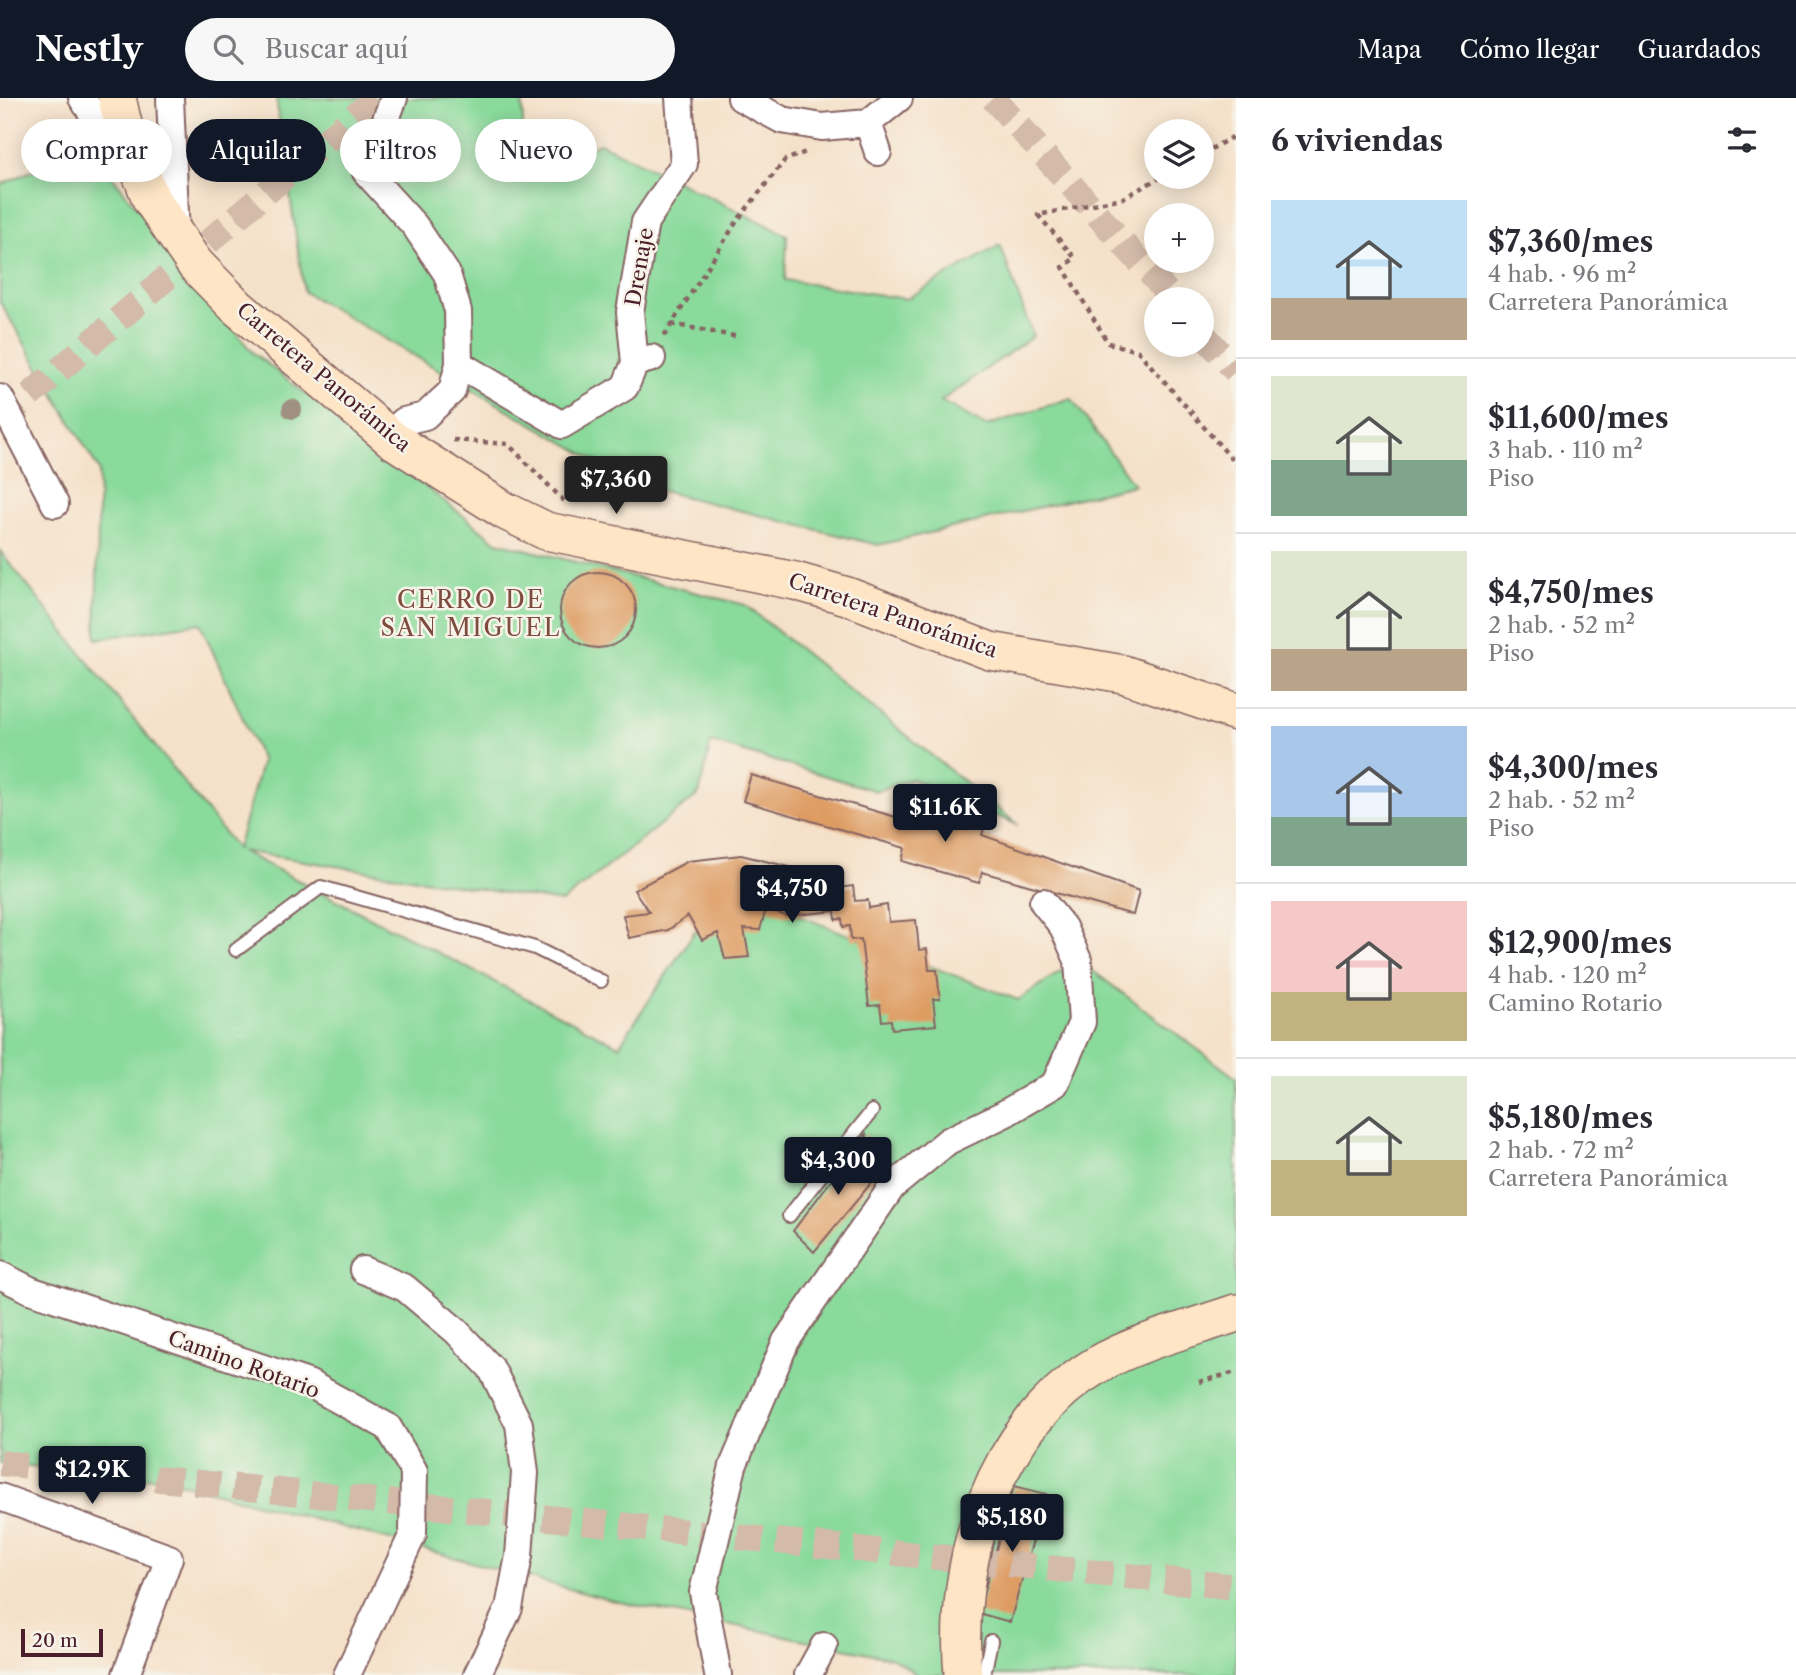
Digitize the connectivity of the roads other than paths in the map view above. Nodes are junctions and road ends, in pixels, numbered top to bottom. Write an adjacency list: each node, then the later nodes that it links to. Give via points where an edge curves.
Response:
1 (82, 98): 10 (street)
2 (117, 98): 10 (street, Carretera Panorámica, via 126,137)
3 (170, 98): 11 (street)
4 (394, 98): 12 (street, via 366,172 415,226 447,274 457,311)
5 (679, 98): 12 (street, Drenaje, via 684,164 645,222 631,312 643,360 625,387 562,425)
6 (741, 98): 8 (street, via 782,120 822,127)
7 (899, 98): 8 (street)
8 (868, 124): 9 (street)
9 (878, 152)
10 (151, 199): 11 (street, Carretera Panorámica)
11 (176, 236): 14 (street, Carretera Panorámica, via 195,264 237,307)
12 (459, 364): 14 (street, via 452,391 425,416 404,421)
13 (0, 398): 15 (street)
14 (388, 435): 16 (street, Carretera Panorámica, via 546,531 795,580 990,651 1123,674)
15 (55, 504)
16 (1236, 712)
17 (1043, 902): 33 (street, via 1063,927 1078,960 1082,1022 1055,1084 948,1141 892,1187 786,1340 733,1466 703,1592)
18 (236, 950): 19 (lane, via 321,887 535,948)
19 (601, 982)
20 (872, 1111): 21 (lane)
21 (789, 1216)
22 (363, 1270): 32 (street, via 405,1288 456,1331 491,1368 519,1424 525,1473 519,1556 509,1608)
23 (0, 1275): 31 (street, Camino Rotario, via 30,1290 308,1383 388,1427 414,1471 413,1534)
24 (1236, 1313): 25 (street, via 1104,1362)
25 (1046, 1403): 26 (lane); 35 (street, via 1024,1428 1006,1460 979,1524 962,1604)
26 (1032, 1448)
27 (0, 1497): 30 (street, via 169,1558)
28 (991, 1641): 36 (lane)
29 (824, 1646): 34 (street)
30 (126, 1675)
31 (347, 1675)
32 (477, 1675)
33 (718, 1675)
34 (808, 1675)
35 (963, 1675)
36 (985, 1675)

